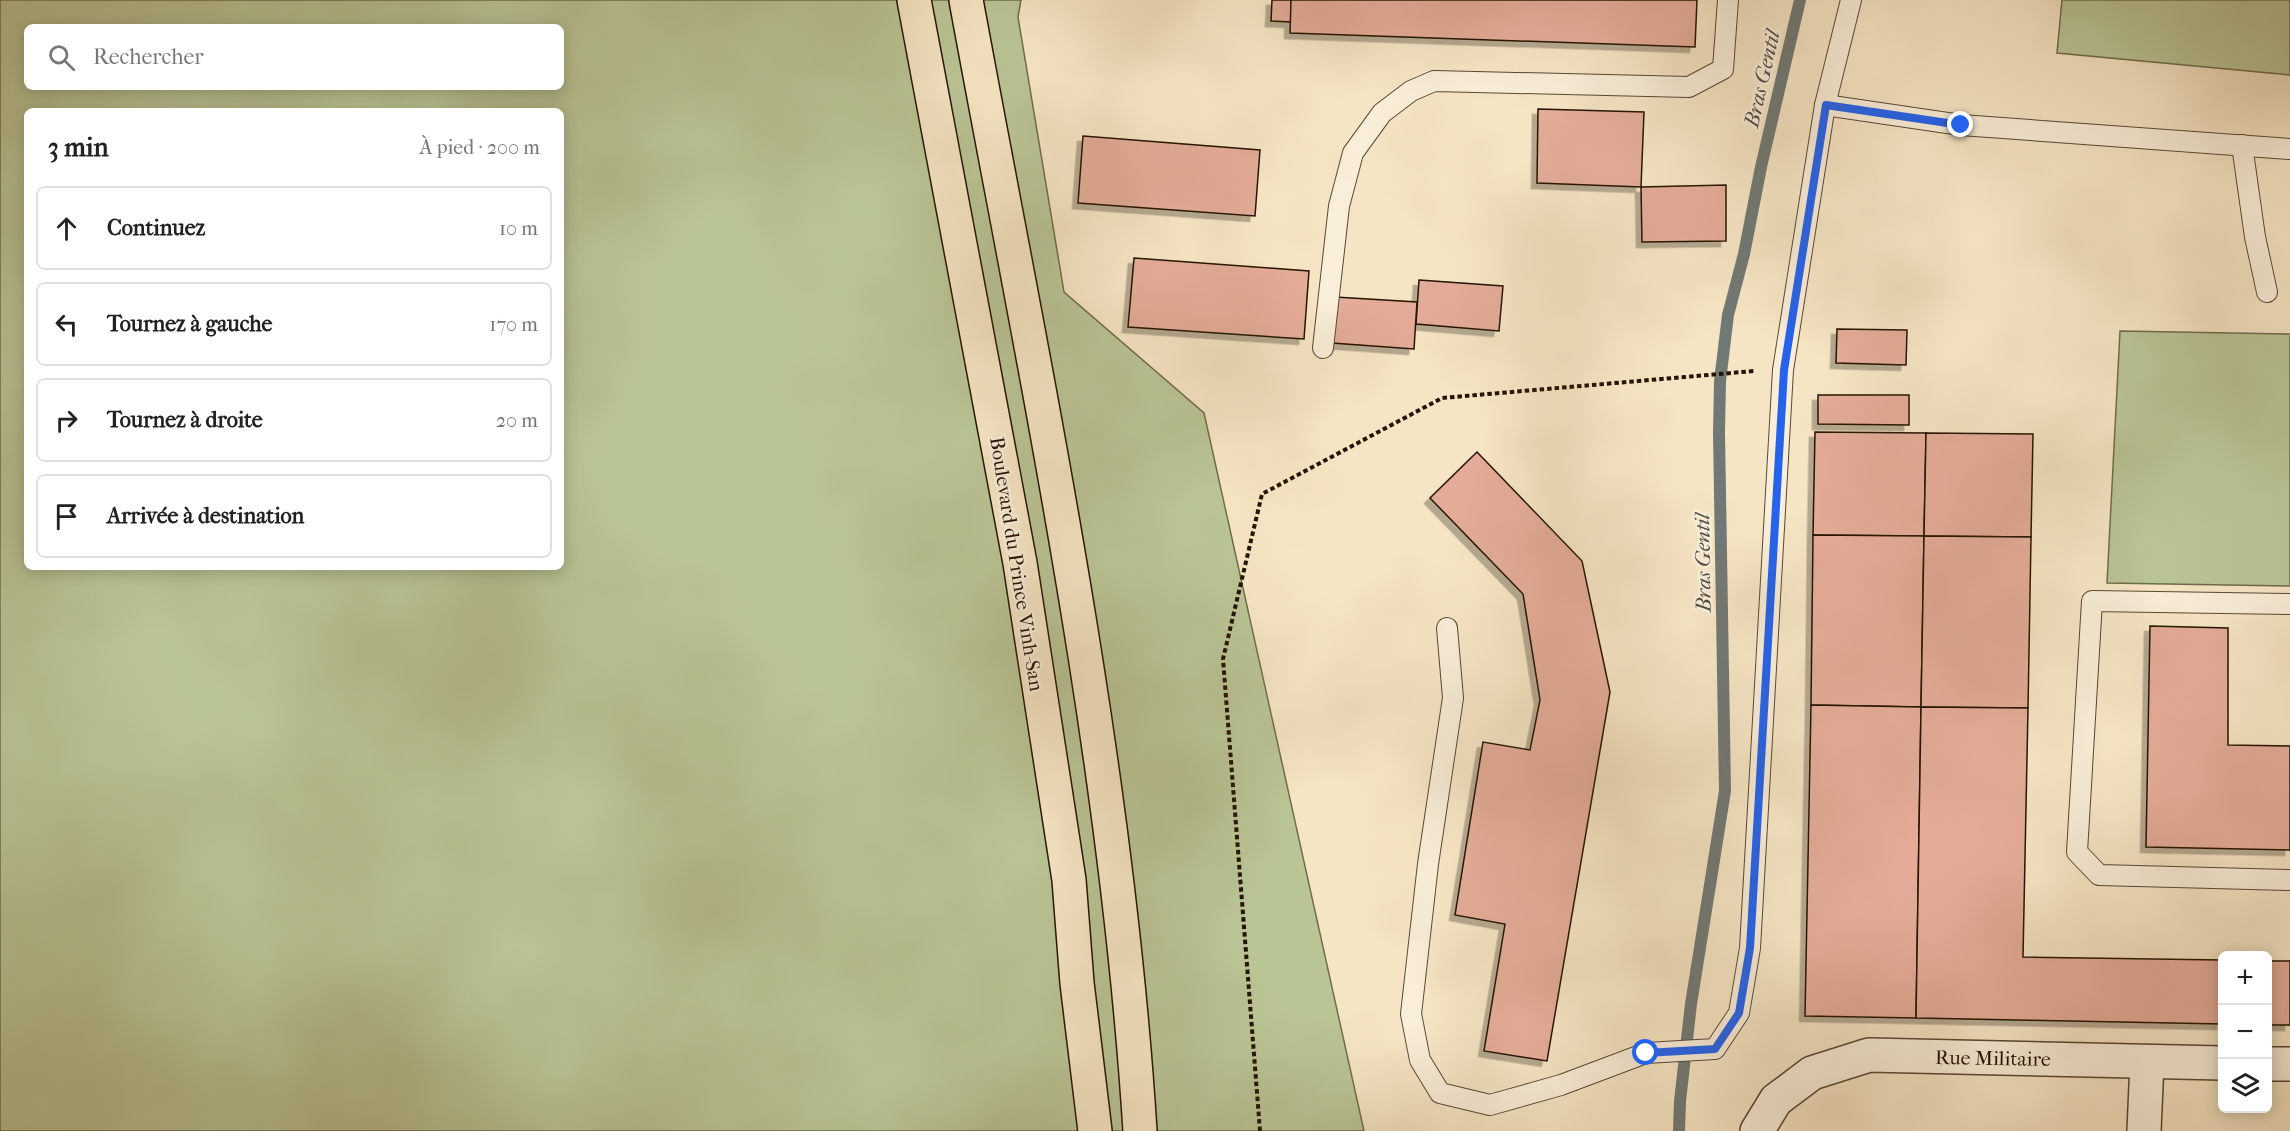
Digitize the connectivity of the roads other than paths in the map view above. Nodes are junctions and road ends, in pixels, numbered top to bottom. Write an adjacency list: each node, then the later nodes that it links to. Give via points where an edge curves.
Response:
1 (914, 0): 17 (main road, Boulevard du Prince Vinh-San, via 1020,563 1069,880)
2 (966, 0): 18 (main road, via 1082,627 1125,940)
3 (1728, 0): 9 (lane, via 1723,69 1689,87 1434,81 1411,91 1382,113 1353,153 1340,206)
4 (1851, 0): 5 (lane)
5 (1826, 105): 6 (lane, via 1961,125); 11 (lane, via 1784,370 1750,948 1739,1013 1715,1049 1646,1053 1561,1085 1490,1105 1440,1093 1420,1060 1411,1014 1453,698)
6 (2242, 145): 7 (lane); 8 (lane)
7 (2290, 148)
8 (2267, 292)
9 (1323, 348)
10 (2290, 604): 12 (lane, via 2092,601 2077,852 2099,875)
11 (1447, 628)
12 (2290, 880)
13 (2147, 1062): 14 (street, Rue Militaire); 19 (street, Rue Militaire, via 1869,1055 1812,1073 1776,1100); 20 (street)
14 (2218, 1063)
15 (2272, 1064): 16 (street)
16 (2290, 1064)
17 (1095, 1131)
18 (1140, 1131)
19 (1757, 1131)
20 (2144, 1131)

